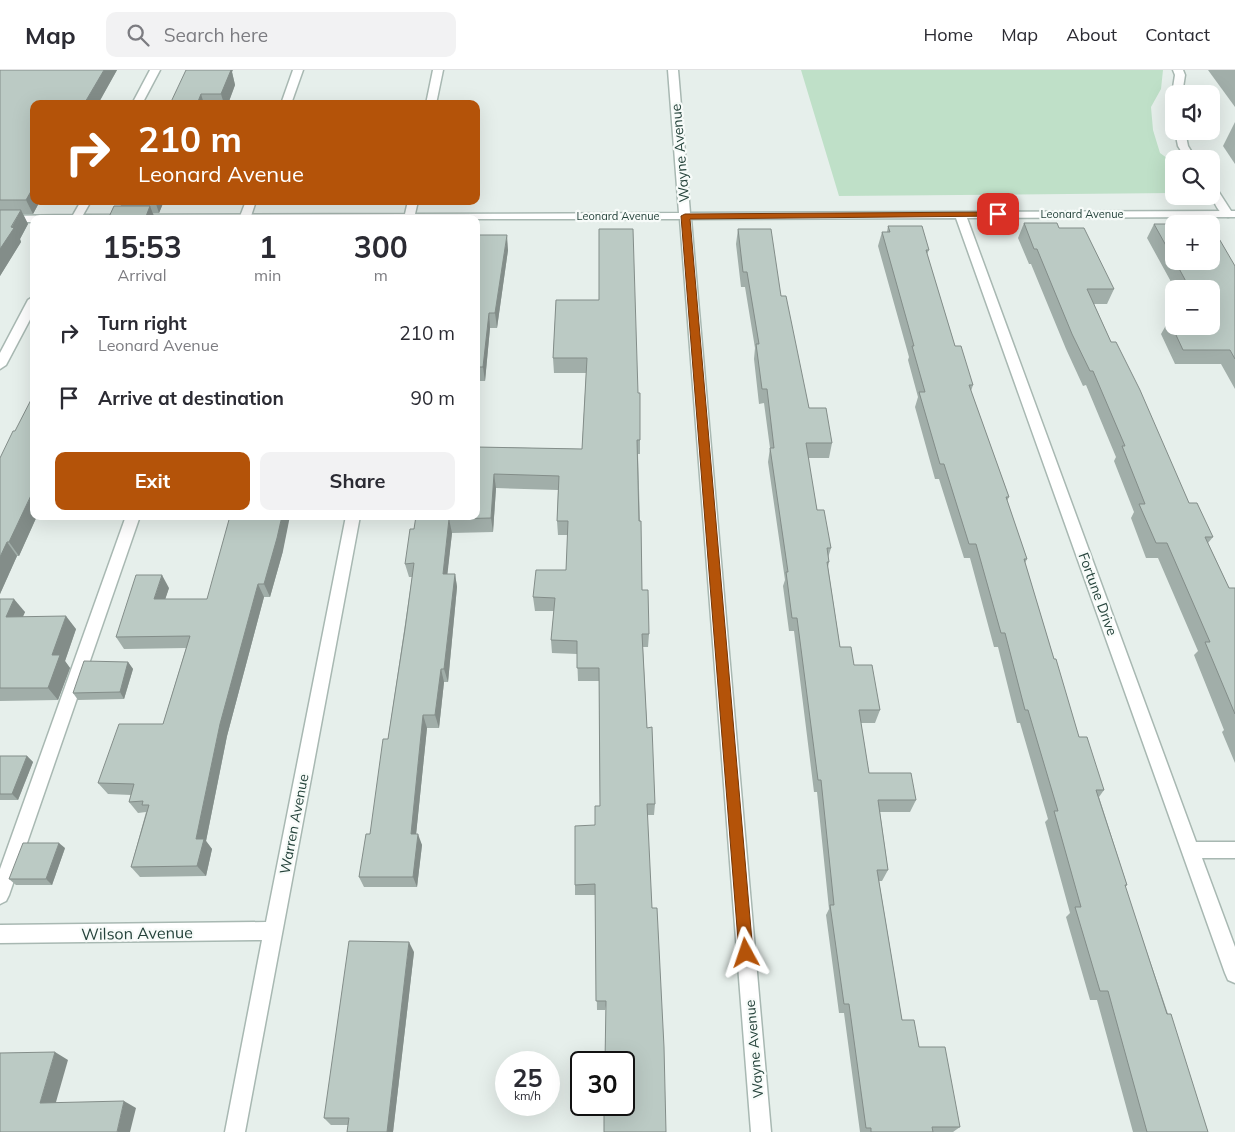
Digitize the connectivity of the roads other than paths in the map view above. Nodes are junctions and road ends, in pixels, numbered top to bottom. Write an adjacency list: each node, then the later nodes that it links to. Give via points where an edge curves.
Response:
1 (155, 70): 7 (street)
2 (298, 70): 8 (street)
3 (438, 70): 9 (street)
4 (672, 70): 12 (street, Wayne Avenue)
5 (1178, 70): 6 (street)
6 (1178, 85)
7 (139, 100)
8 (287, 100)
9 (432, 100)
10 (1220, 200): 14 (street)
11 (960, 215): 12 (street, Leonard Avenue); 14 (street, Leonard Avenue); 21 (street, Fortune Drive)
12 (685, 216): 13 (street, Leonard Avenue); 28 (street, Wayne Avenue)
13 (480, 217)
14 (1233, 217)
15 (0, 218): 16 (street, Leonard Avenue)
16 (30, 218)
17 (30, 308): 18 (street)
18 (0, 365)
19 (132, 520): 23 (street)
20 (352, 520): 24 (street, Warren Avenue)
21 (1190, 850): 22 (street); 26 (street, Fortune Drive)
22 (1235, 850)
23 (0, 895)
24 (274, 931): 25 (street, Wilson Avenue); 27 (street, Warren Avenue)
25 (0, 934)
26 (1235, 973)
27 (235, 1132)
28 (761, 1132)

